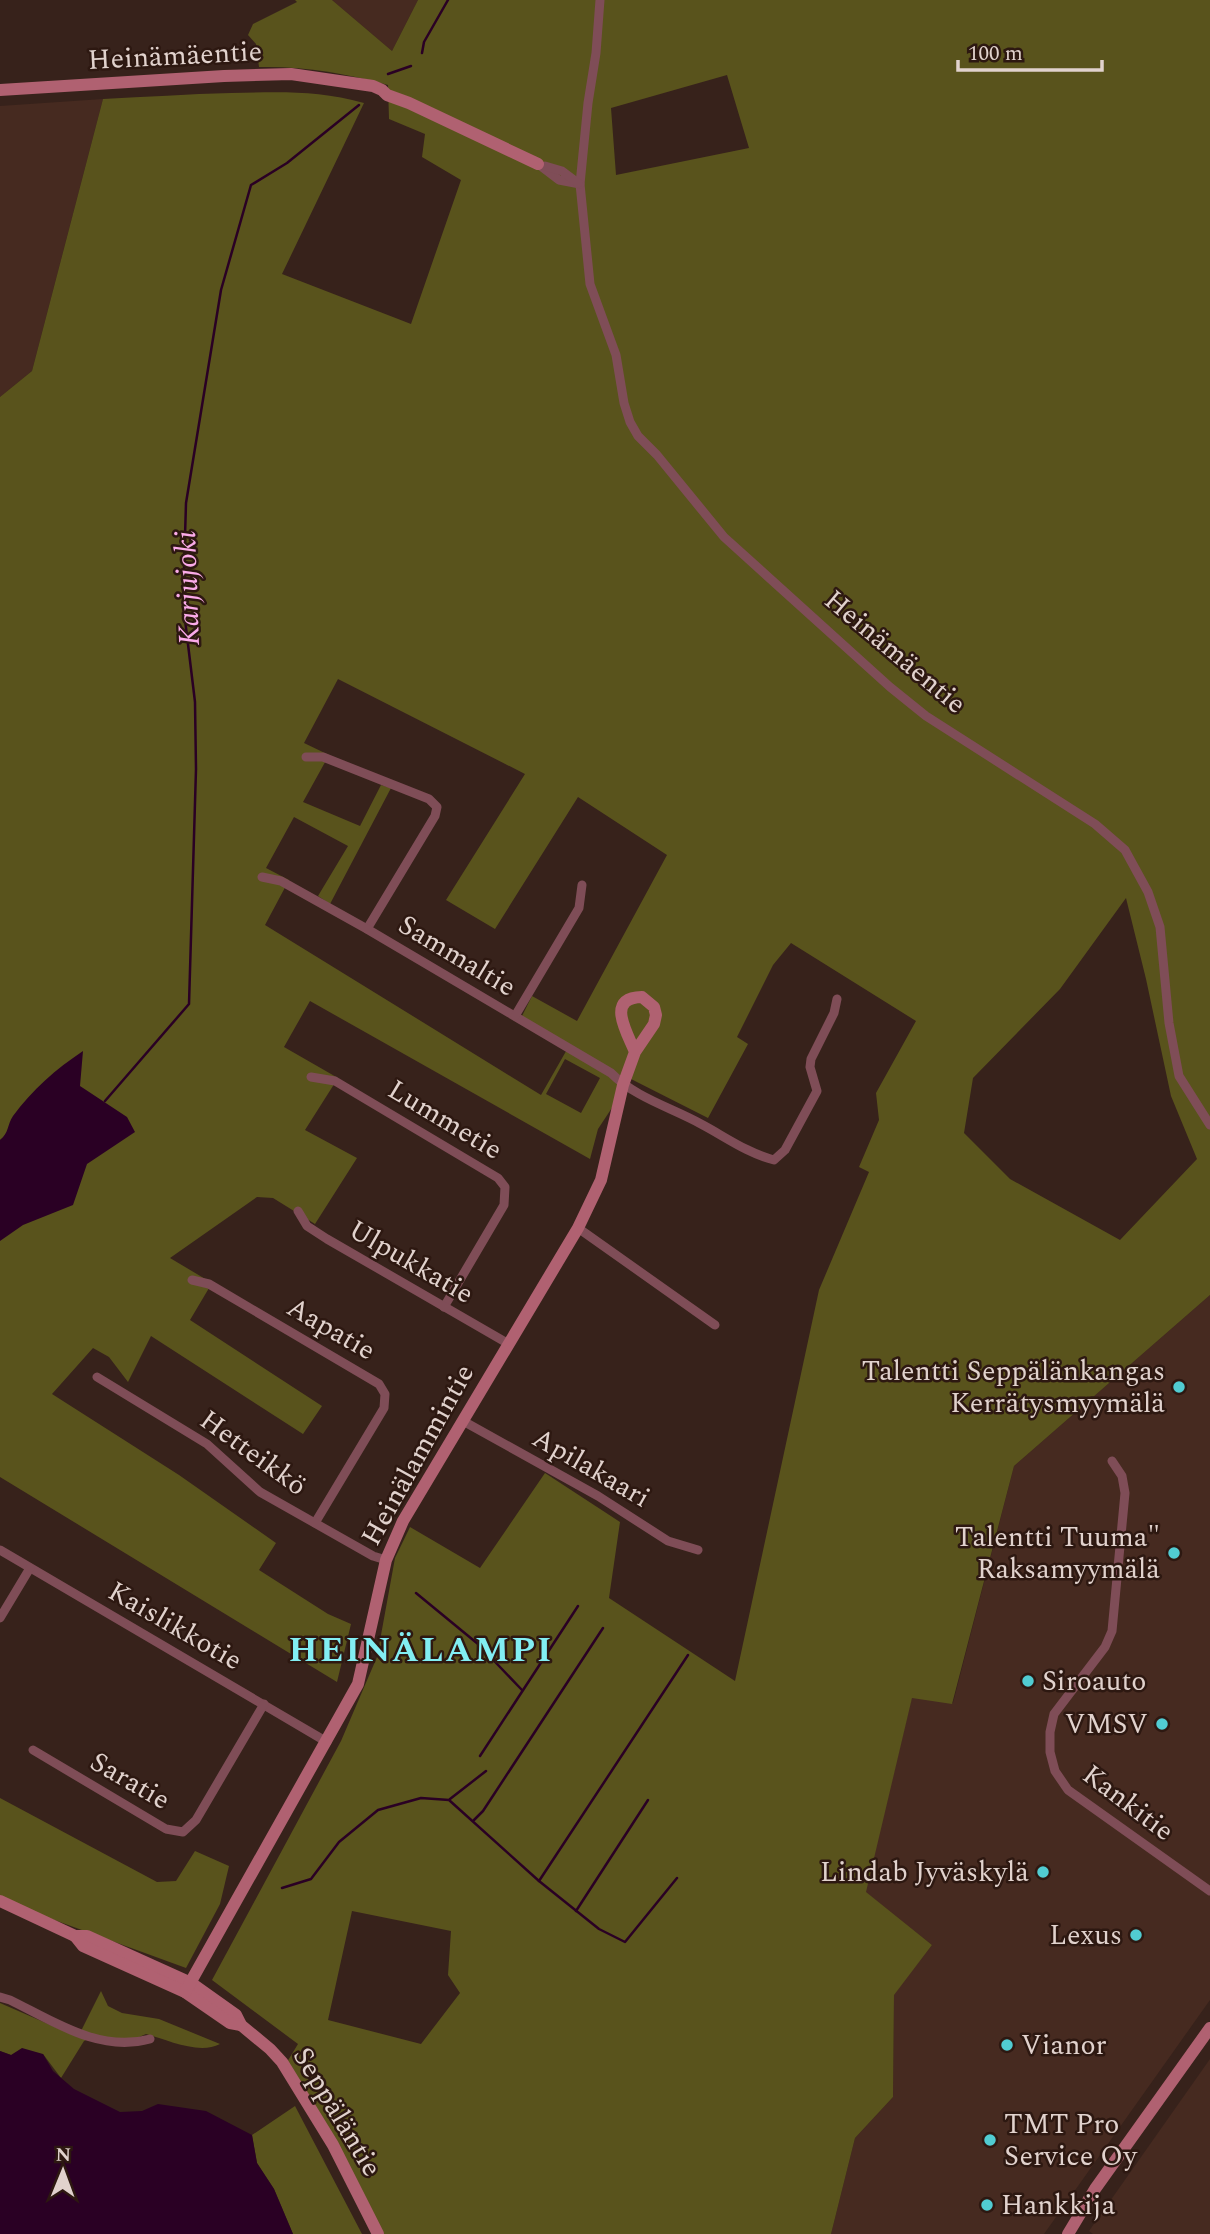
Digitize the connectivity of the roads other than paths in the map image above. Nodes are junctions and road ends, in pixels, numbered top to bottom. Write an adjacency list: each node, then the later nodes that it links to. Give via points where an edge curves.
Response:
1 (600, 0): 4 (street)
2 (0, 90): 3 (street, Heinämäentie, via 255,75 314,76 374,96 387,95)
3 (538, 164): 4 (street, Heinämäentie, via 562,171)
4 (580, 184): 14 (street, Heinämäentie, via 590,284 638,436 724,537 890,687 926,716 1095,824 1125,850 1148,892 1160,927 1179,1076)
5 (306, 757): 8 (street, via 323,757 429,799 437,807)
6 (262, 877): 8 (street, Sammaltie, via 281,881)
7 (582, 885): 10 (street, via 579,908)
8 (367, 929): 10 (street, Sammaltie)
9 (836, 999): 13 (street, Sammaltie, via 834,1013 811,1059 817,1091 785,1150 774,1160)
10 (514, 1016): 13 (street, Sammaltie)
11 (635, 1052): 13 (street, Heinälammintie)
12 (311, 1077): 18 (street, Lummetie, via 335,1081 498,1178 505,1187 504,1205)
13 (623, 1084): 16 (street, Heinälammintie, via 604,1171)
14 (1210, 1125)
15 (298, 1211): 18 (street, Ulpukkatie, via 307,1226)
16 (578, 1228): 19 (street); 20 (street, Heinälammintie)
17 (192, 1280): 24 (street, Aapatie, via 209,1284 379,1384 385,1394 384,1408)
18 (444, 1307): 20 (street, Ulpukkatie)
19 (715, 1325)
20 (509, 1344): 22 (street, Heinälammintie)
21 (97, 1377): 24 (street, Hetteikkö, via 207,1444 260,1492)
22 (463, 1421): 26 (street, Apilakaari, via 668,1541); 27 (street, Heinälammintie, via 403,1521)
23 (1112, 1461): 33 (street, Kankitie, via 1122,1476 1125,1493 1114,1623 1105,1647 1054,1714 1050,1752 1055,1771 1068,1790)
24 (315, 1523): 27 (street, Hetteikkö)
25 (0, 1550): 28 (street, Kaislikkotie)
26 (698, 1550)
27 (386, 1560): 31 (street, Heinälammintie, via 358,1684)
28 (30, 1568): 29 (street); 30 (street, Kaislikkotie)
29 (0, 1618)
30 (264, 1704): 31 (street, Kaislikkotie); 32 (street, Saratie, via 196,1820 183,1832 166,1829)
31 (327, 1742): 35 (street, Heinälammintie)
32 (33, 1750)
33 (1210, 1891)
34 (0, 1901): 35 (street, Seppäläntie, via 75,1936 87,1936)
35 (188, 1988): 40 (street, Seppäläntie, via 236,2015 282,2062 333,2145)
36 (0, 1997): 38 (street, via 89,2038 116,2043)
37 (1210, 2028): 39 (street)
38 (150, 2039)
39 (1070, 2229)
40 (378, 2234)

